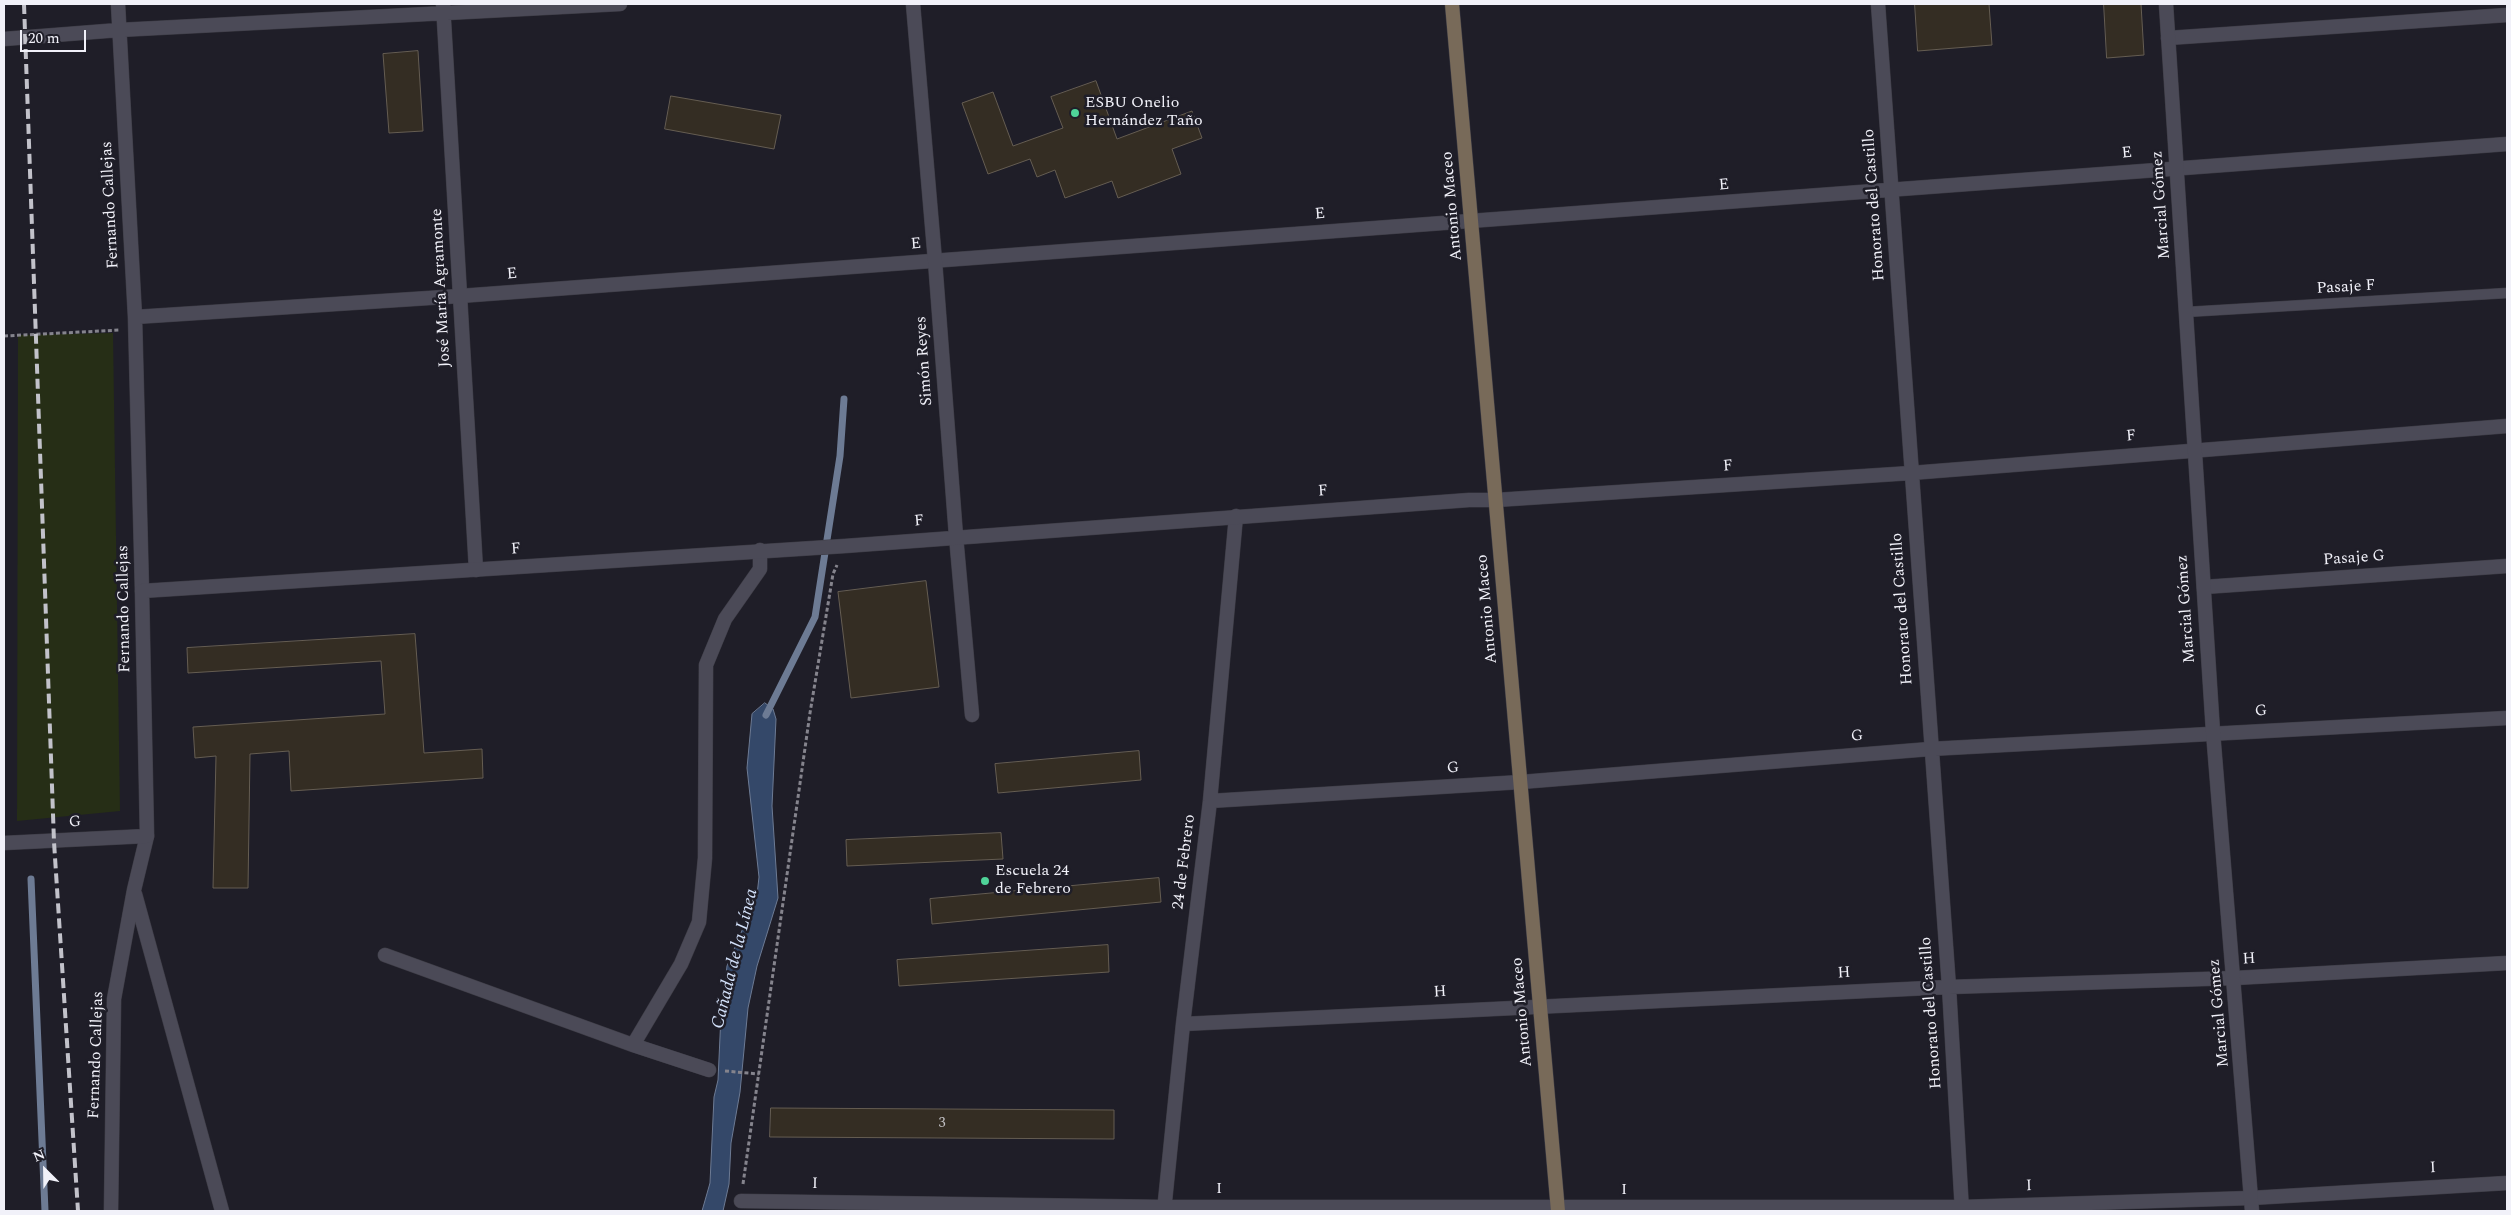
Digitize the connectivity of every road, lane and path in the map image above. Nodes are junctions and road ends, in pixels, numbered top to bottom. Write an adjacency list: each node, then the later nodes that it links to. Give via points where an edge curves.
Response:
1 (118, 4): 9 (street, Fernando Callejas)
2 (620, 4): 7 (street)
3 (913, 4): 16 (street, Simón Reyes)
4 (1452, 4): 15 (main road, Antonio Maceo)
5 (1878, 4): 14 (street, Honorato del Castillo)
6 (2166, 4): 10 (street, Marcial Gómez)
7 (443, 9): 9 (street); 18 (street, José María Agramonte)
8 (2507, 15): 10 (street)
9 (119, 30): 11 (street); 20 (street, Fernando Callejas)
10 (2168, 38): 13 (street, Marcial Gómez)
11 (4, 39)
12 (2507, 144): 13 (street, E)
13 (2177, 168): 14 (street, E); 19 (street, Marcial Gómez)
14 (1891, 191): 15 (street, E); 24 (street, Honorato del Castillo)
15 (1472, 222): 16 (street, E); 25 (main road, Antonio Maceo)
16 (935, 261): 18 (street, E); 27 (street, Simón Reyes)
17 (2507, 293): 19 (lane, Pasaje F)
18 (460, 296): 20 (street, E); 31 (street, José María Agramonte)
19 (2186, 312): 23 (street, Marcial Gómez)
20 (135, 323): 21 (path); 33 (street, Fernando Callejas)
21 (4, 336)
22 (2507, 426): 23 (street, F)
23 (2193, 450): 24 (street, F); 32 (street, Marcial Gómez)
24 (1911, 473): 25 (street, F); 37 (street, Honorato del Castillo)
25 (1496, 500): 26 (street, F); 38 (main road, Antonio Maceo)
26 (1236, 516): 27 (street, F); 39 (street, 24 de Febrero)
27 (956, 536): 28 (street, F); 34 (street, Simón Reyes)
28 (846, 546): 29 (street, F); 51 (path, via 833,574 810,713)
29 (760, 550): 31 (street, F); 49 (street, via 760,569 725,619 706,665 705,858 700,922 681,964)
30 (2507, 566): 32 (street, Pasaje G)
31 (476, 570): 33 (street, F)
32 (2204, 587): 36 (street, Marcial Gómez)
33 (142, 591): 40 (street, Fernando Callejas)
34 (972, 715)
35 (2507, 718): 36 (street, G)
36 (2213, 732): 37 (street, G); 45 (street, Marcial Gómez)
37 (1930, 749): 38 (street, G); 46 (street, Honorato del Castillo)
38 (1521, 782): 39 (street, G); 47 (main road, Antonio Maceo)
39 (1210, 801): 48 (street, 24 de Febrero)
40 (148, 836): 41 (street, G); 42 (street, Fernando Callejas)
41 (4, 843)
42 (134, 890): 58 (street, Fernando Callejas, via 114,999); 59 (street)
43 (385, 955): 49 (street)
44 (2507, 963): 45 (street, H)
45 (2234, 978): 46 (street, H); 54 (street, Marcial Gómez)
46 (1949, 987): 47 (street, H); 56 (street, Honorato del Castillo)
47 (1540, 1006): 48 (street, H); 57 (main road, Antonio Maceo)
48 (1183, 1024): 55 (street, 24 de Febrero)
49 (633, 1045): 50 (street)
50 (709, 1070): 51 (path)
51 (759, 1074): 53 (path)
52 (2507, 1183): 54 (street, I)
53 (741, 1201): 55 (street, I)
54 (2252, 1204): 56 (street, I)
55 (1164, 1209): 57 (street, I)
56 (1962, 1209): 57 (street, I)
57 (1558, 1210)
58 (111, 1211)
59 (222, 1211)

